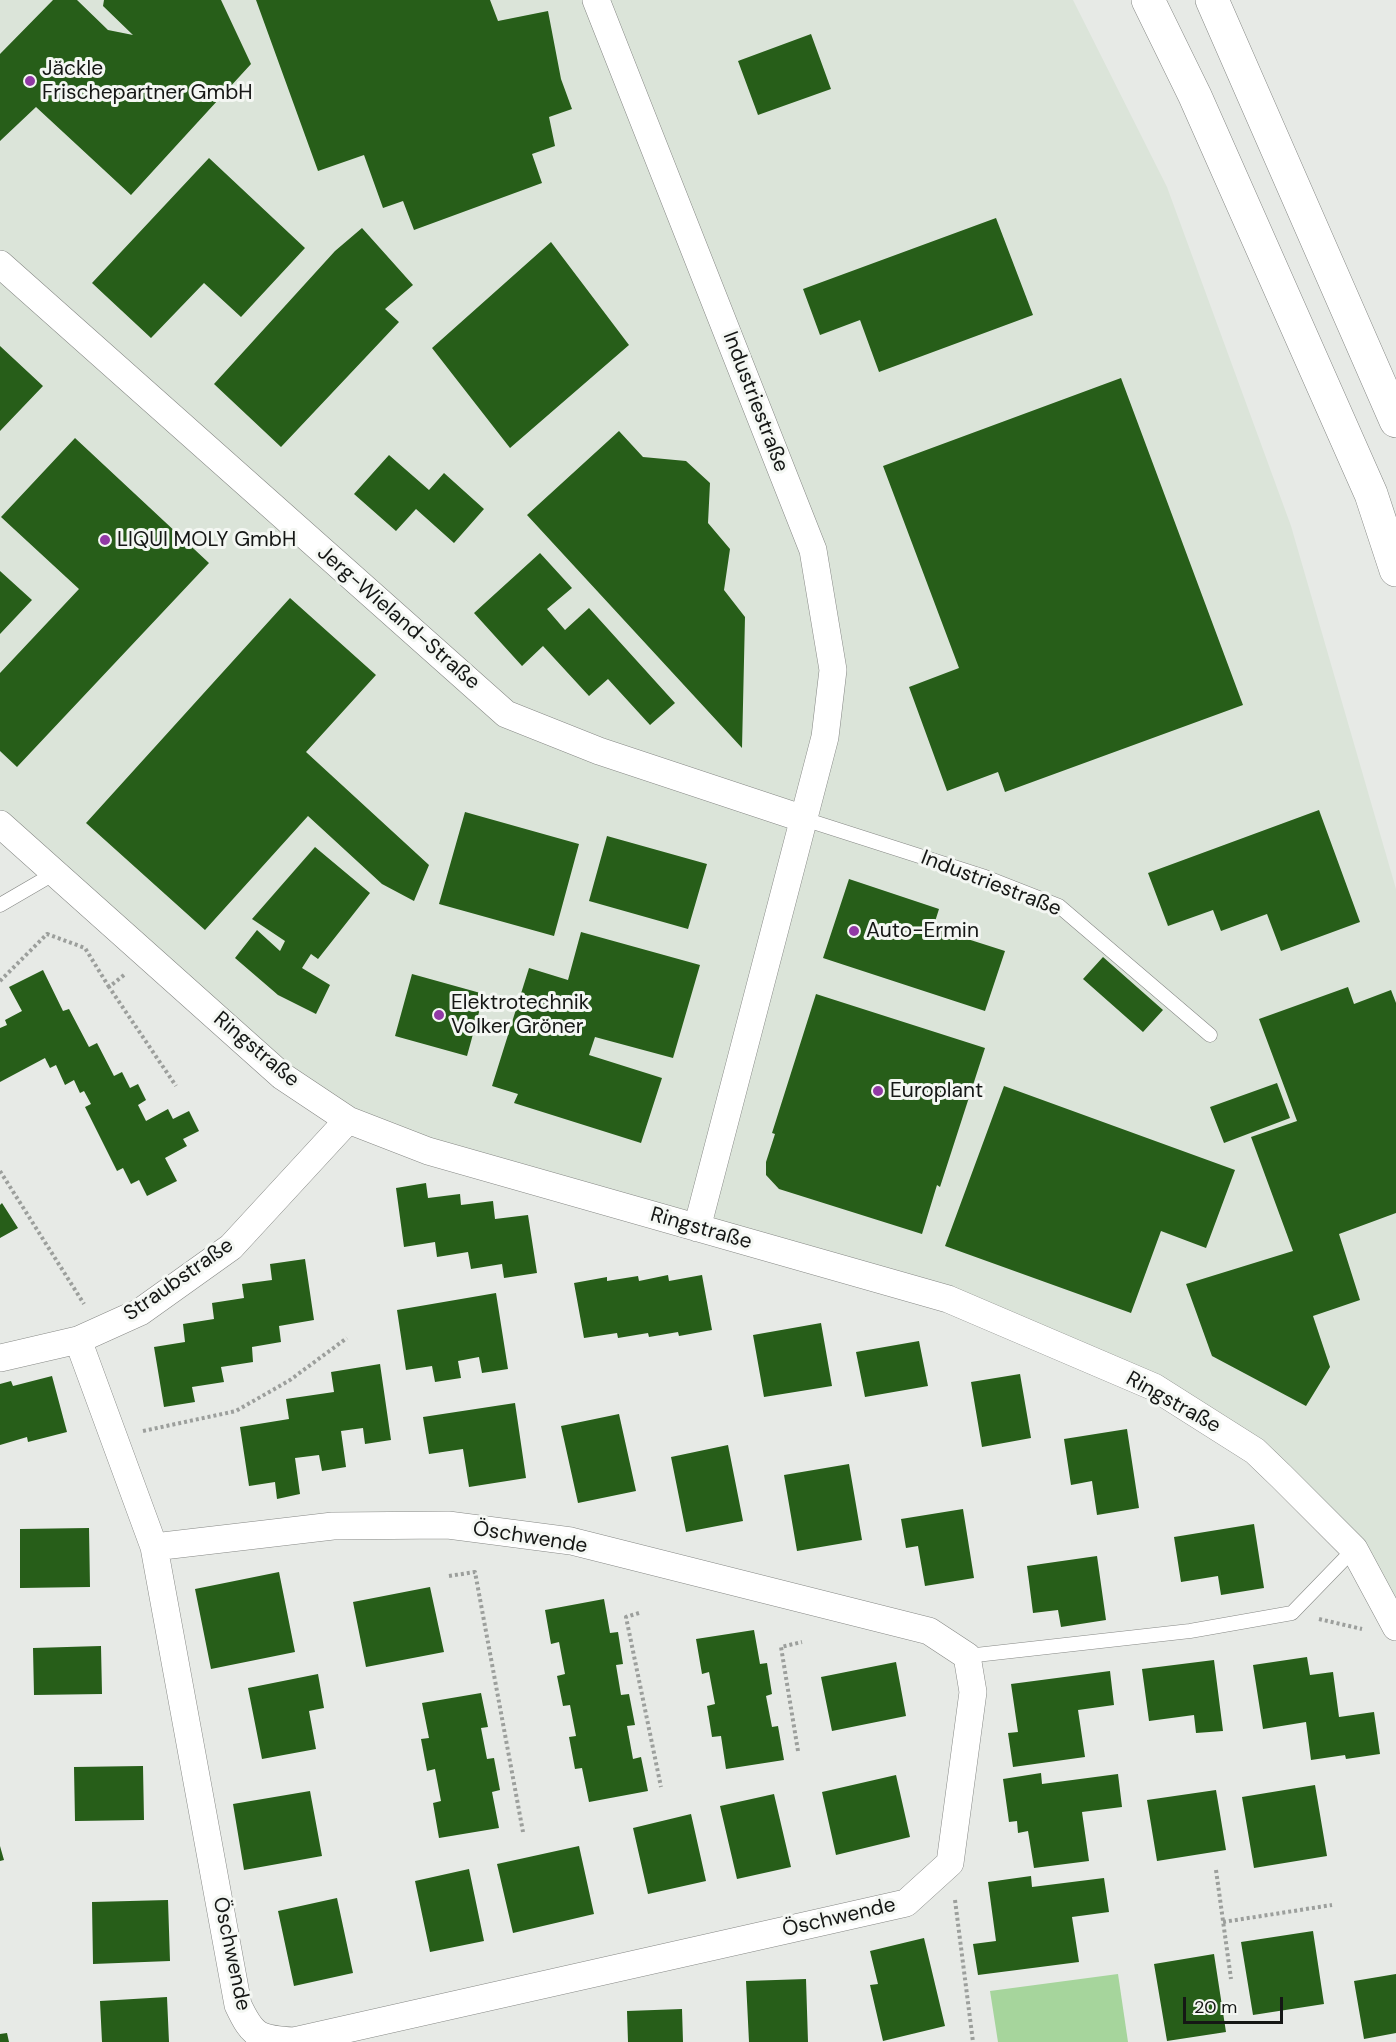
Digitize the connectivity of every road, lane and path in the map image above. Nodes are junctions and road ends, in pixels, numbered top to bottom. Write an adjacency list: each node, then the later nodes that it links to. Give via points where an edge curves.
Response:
1 (596, 0): 7 (street, Industriestraße, via 813,550 833,670 825,737)
2 (1148, 0): 6 (highway, via 1195,96 1371,494)
3 (1212, 0): 5 (highway)
4 (0, 264): 7 (street, Jerg-Wieland-Straße, via 507,714 599,751)
5 (1396, 421)
6 (1396, 570)
7 (804, 819): 14 (lane, Industriestraße, via 985,877 1059,906); 18 (street, Industriestraße)
8 (0, 824): 9 (street, Ringstraße)
9 (55, 873): 10 (lane); 11 (street, Ringstraße)
10 (0, 905)
11 (148, 956): 13 (path); 16 (street, Ringstraße, via 282,1076)
12 (0, 981): 13 (path, via 47,934 85,948)
13 (109, 987): 15 (path)
14 (1210, 1035)
15 (176, 1086)
16 (348, 1120): 18 (street, Ringstraße, via 428,1151); 19 (street, Straubstraße, via 231,1247 140,1312)
17 (0, 1171): 19 (path)
18 (697, 1228): 24 (street, Ringstraße, via 948,1299 1154,1387 1255,1450)
19 (89, 1335): 21 (street, Straubstraße); 22 (street, Öschwende)
20 (347, 1338): 22 (path, via 290,1380 236,1412)
21 (0, 1358)
22 (113, 1437): 23 (street, Öschwende)
23 (154, 1546): 30 (street, Öschwende, via 333,1526 448,1525 562,1540 928,1631); 34 (street, Öschwende, via 238,2005 248,2028 268,2040 306,2038 906,1903)
24 (1354, 1549): 26 (lane); 28 (street, Ringstraße)
25 (449, 1576): 33 (path, via 475,1572)
26 (1292, 1613): 28 (path); 30 (lane, via 1190,1631)
27 (639, 1614): 32 (path, via 626,1617)
28 (1384, 1630)
29 (802, 1641): 31 (path, via 781,1647)
30 (967, 1656): 34 (street, via 973,1692)
31 (798, 1751)
32 (661, 1787)
33 (523, 1832)
34 (950, 1863): 39 (path)
35 (1216, 1870): 37 (path)
36 (1332, 1905): 37 (path)
37 (1223, 1922): 38 (path)
38 (1231, 1979)
39 (973, 2042)

